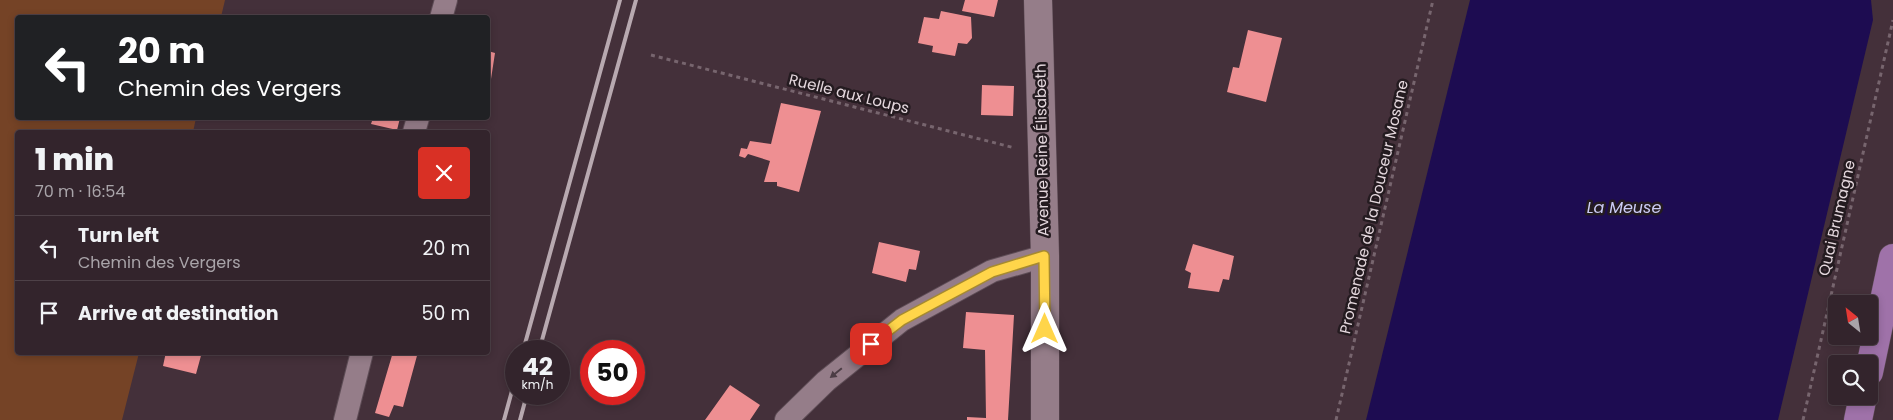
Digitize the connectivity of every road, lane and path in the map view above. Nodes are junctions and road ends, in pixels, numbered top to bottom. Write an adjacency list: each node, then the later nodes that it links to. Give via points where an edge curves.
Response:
1 (446, 0): 4 (street)
2 (1038, 0): 7 (main road, Avenue Reine Élisabeth)
3 (1433, 0): 16 (path, Promenade de la Douceur Mosane)
4 (443, 15)
5 (1893, 20): 17 (path, Quai Brumagne)
6 (651, 55): 7 (path, Ruelle aux Loups)
7 (1042, 155): 8 (main road, Avenue Reine Élisabeth)
8 (1044, 256): 14 (street, one-way to 14, via 992,272 902,320 826,381); 15 (main road, Avenue Reine Élisabeth)
9 (1893, 258): 11 (main road)
10 (361, 355): 13 (street)
11 (1873, 355)
12 (1861, 405): 18 (main road)
13 (346, 420)
14 (786, 420)
15 (1045, 420)
16 (1336, 420)
17 (1803, 420)
18 (1858, 420)

